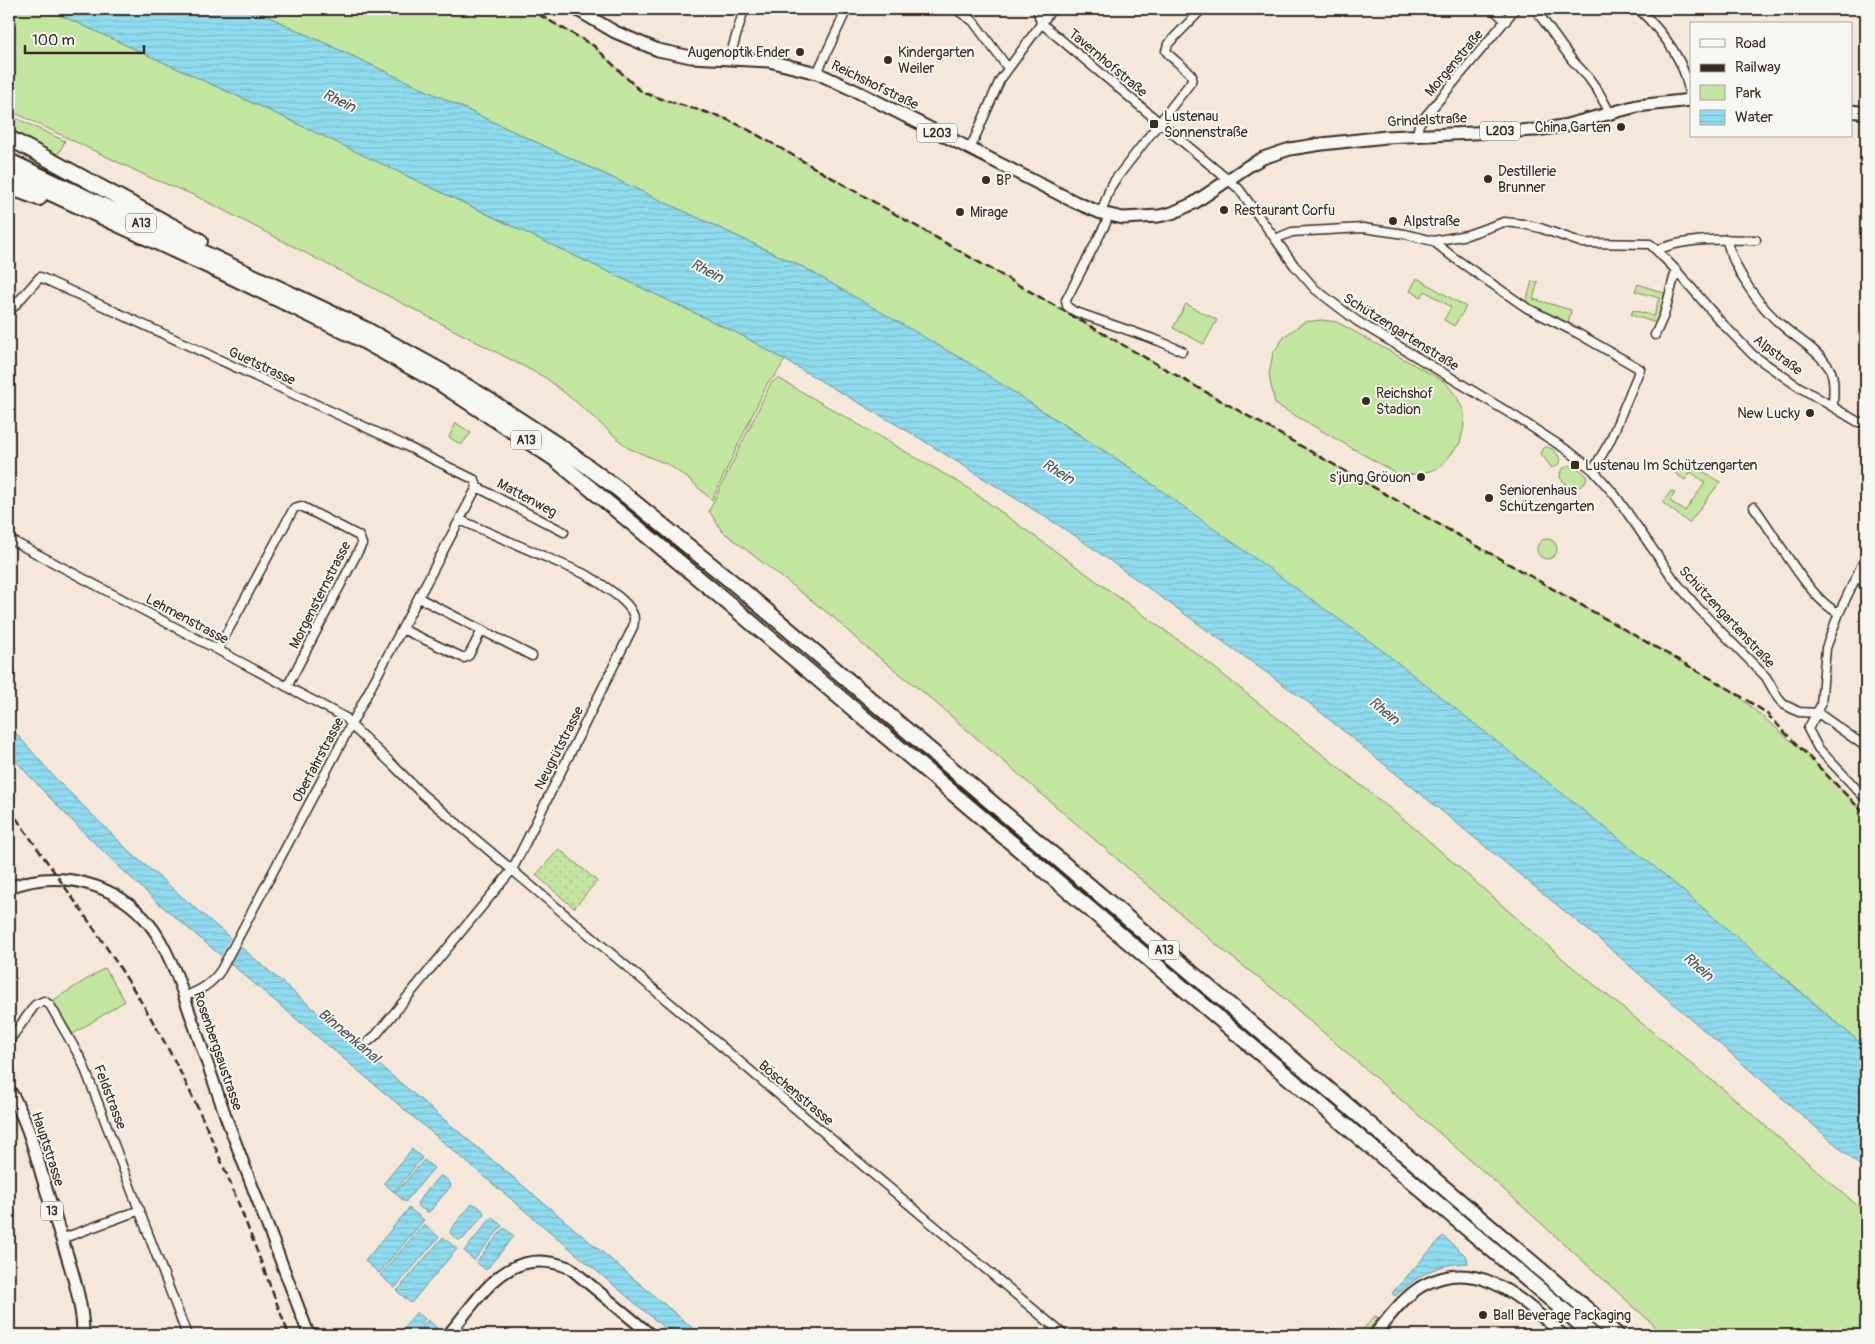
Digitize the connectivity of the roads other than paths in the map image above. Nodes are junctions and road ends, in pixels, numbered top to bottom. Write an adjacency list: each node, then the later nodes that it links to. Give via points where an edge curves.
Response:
1 (576, 9): 14 (main road, L203, via 615,32 658,50)
2 (744, 9): 14 (street)
3 (847, 9): 16 (street)
4 (955, 9): 15 (street, via 973,21)
5 (1037, 9): 13 (street)
6 (1052, 9): 13 (street)
7 (1202, 9): 22 (street, via 1168,44 1166,51 1192,76)
8 (1493, 9): 12 (street)
9 (1515, 9): 12 (street, Morgenstraße)
10 (1535, 9): 21 (street, via 1598,90)
11 (1639, 9): 17 (street, via 1672,47 1683,66)
12 (1506, 21): 23 (street, Morgenstraße, via 1419,124)
13 (1042, 23): 15 (street); 22 (street, Tavernhofstraße)
14 (729, 60): 16 (main road, Reichshofstraße / L203, via 769,61)
15 (1008, 68): 25 (street)
16 (817, 73): 25 (main road, Reichshofstraße / L203)
17 (1690, 96)
18 (1690, 100): 21 (main road, Grindelstraße / L203, via 1637,106)
19 (1852, 111): 20 (main road)
20 (1866, 112)
21 (1610, 113): 23 (main road, Grindelstraße / L203, via 1536,130)
22 (1159, 122): 28 (street, Tavernhofstraße); 30 (street, via 1110,188)
23 (1417, 135): 28 (main road, Grindelstraße / L203, via 1290,149 1263,158)
24 (9, 138): 38 (highway, A13, via 266,274)
25 (970, 149): 30 (main road, Reichshofstraße / L203)
26 (9, 161): 38 (highway, A13)
27 (9, 174): 31 (highway, A13)
28 (1229, 180): 30 (main road, Reichshofstraße / L203, via 1172,213 1142,218); 32 (street, Schützengartenstraße, via 1248,200)
29 (9, 187): 31 (highway, A13, via 123,235)
30 (1104, 214): 41 (street, via 1106,224 1066,300 1067,306)
31 (141, 236): 80 (highway, A13, via 400,360 555,459)
32 (1275, 239): 34 (street, via 1292,232 1363,228); 44 (street, Schützengartenstraße, via 1315,289 1343,312 1508,412)
33 (1726, 239): 35 (street); 36 (street, via 1673,244); 42 (street, Alpstraße, via 1746,280 1767,312 1828,366 1833,377)
34 (1433, 240): 36 (street, via 1467,235 1504,222 1535,227 1583,243 1650,244); 44 (street, via 1519,302 1640,369 1610,440)
35 (1756, 240)
36 (1658, 250): 37 (street, Alpstraße)
37 (1676, 270): 40 (street); 42 (street, Alpstraße, via 1753,355)
38 (274, 285): 81 (highway, A13, via 365,329 460,382 561,447 618,489 758,603)
39 (9, 312): 45 (street, Guetstrasse, via 40,277 404,445 475,480)
40 (1655, 335)
41 (1182, 351)
42 (1833, 407): 43 (street, Alpstraße, via 1858,422)
43 (1866, 422)
44 (1593, 470): 60 (street, Schützengartenstraße, via 1676,581 1766,677 1778,698 1791,709)
45 (478, 487): 47 (street); 48 (street, Mattenweg)
46 (1754, 507): 54 (street, via 1812,589)
47 (460, 520): 53 (street, Oberfahrstrasse); 64 (street, Neugrütstrasse, via 587,575 630,608 634,617 629,635)
48 (564, 532)
49 (9, 539): 57 (street, Lehmenstrasse)
50 (1866, 556): 51 (street)
51 (1858, 574): 52 (street); 54 (street)
52 (1866, 588)
53 (419, 598): 55 (street, Oberfahrstrasse); 56 (street)
54 (1839, 613): 60 (street, via 1826,648)
55 (402, 629): 56 (street, via 464,658 469,655); 61 (street, Oberfahrstrasse)
56 (482, 630): 58 (street)
57 (218, 649): 59 (street, Lehmenstrasse); 59 (street, Morgensternstrasse, via 294,508 301,506 359,536 362,544)
58 (532, 656)
59 (287, 686): 61 (street, Lehmenstrasse, via 346,718)
60 (1818, 713): 62 (street); 63 (street, via 1808,729 1811,738)
61 (351, 724): 64 (street, Böschenstrasse, via 422,794); 66 (street, Oberfahrstrasse, via 221,970 211,983)
62 (1866, 747)
63 (1866, 799)
64 (512, 870): 68 (street, Neugrütstrasse); 77 (street, Böschenstrasse)
65 (9, 888): 66 (street, Rosenbergsaustrasse, via 34,881 63,879 107,890 121,898 139,913 159,938)
66 (184, 997): 74 (street, Rosenbergsaustrasse)
67 (9, 1041): 70 (street, Feldstrasse, via 35,1005 44,1001 54,1011 82,1061)
68 (369, 1041)
69 (9, 1090): 71 (main road, Hauptstrasse / 13, via 22,1114)
70 (140, 1210): 71 (street); 73 (street, Feldstrasse)
71 (61, 1239): 72 (main road, Hauptstrasse / 13, via 82,1312)
72 (83, 1335)
73 (187, 1335)
74 (309, 1335)
75 (448, 1335): 76 (street, via 503,1274 528,1261 555,1262 570,1268)
76 (651, 1335)
77 (1064, 1335)
78 (1374, 1335): 79 (street, via 1421,1287 1447,1277 1464,1276 1491,1281 1509,1290)
79 (1563, 1335)
80 (1594, 1335)
81 (1617, 1335)

